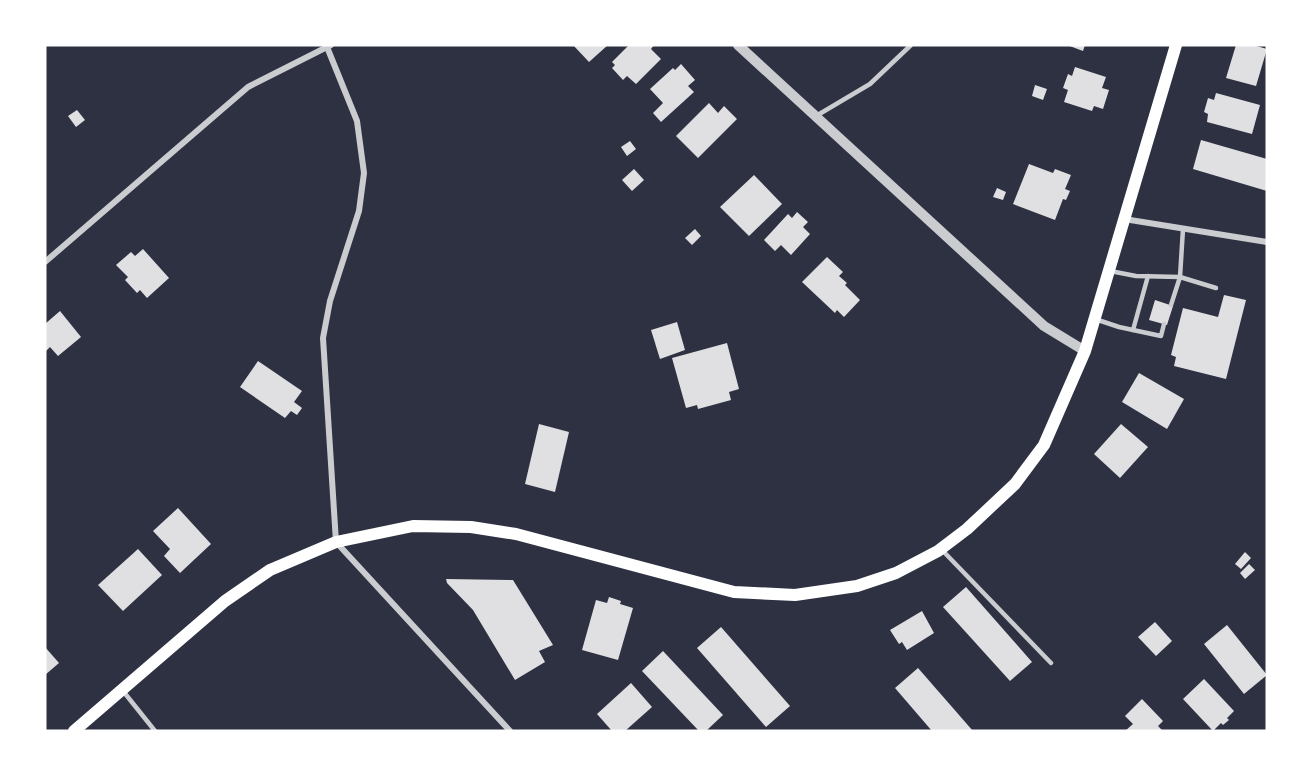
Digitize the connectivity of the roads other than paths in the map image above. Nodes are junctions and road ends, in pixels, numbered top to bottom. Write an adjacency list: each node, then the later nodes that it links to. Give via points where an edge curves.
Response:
1 (738, 45): 5 (street)
2 (911, 45): 5 (lane, via 870,84)
3 (1176, 45): 6 (main road)
4 (329, 46): 9 (street, via 248,87); 19 (street, via 357,121 364,173 359,211 330,301 323,338)
5 (816, 116): 18 (street, via 1044,326)
6 (1124, 219): 7 (street); 10 (main road)
7 (1183, 229): 8 (street); 12 (lane)
8 (1267, 242)
9 (45, 262)
10 (1109, 271): 11 (lane); 15 (main road)
11 (1148, 276): 12 (lane); 17 (lane)
12 (1180, 277): 13 (lane); 14 (lane)
13 (1216, 288)
14 (1171, 305)
15 (1095, 319): 17 (lane); 18 (main road)
16 (1164, 324): 17 (lane, via 1161,336)
17 (1133, 330)
18 (1085, 351): 20 (main road, via 1044,445 1015,484)
19 (336, 542): 20 (main road, via 413,526 471,527 516,534 734,592 795,595 857,586 896,573); 22 (main road, via 261,576 225,601); 25 (street)
20 (941, 549): 21 (lane)
21 (1051, 663)
22 (121, 689): 23 (main road); 24 (lane)
23 (74, 731)
24 (155, 731)
25 (510, 731)

